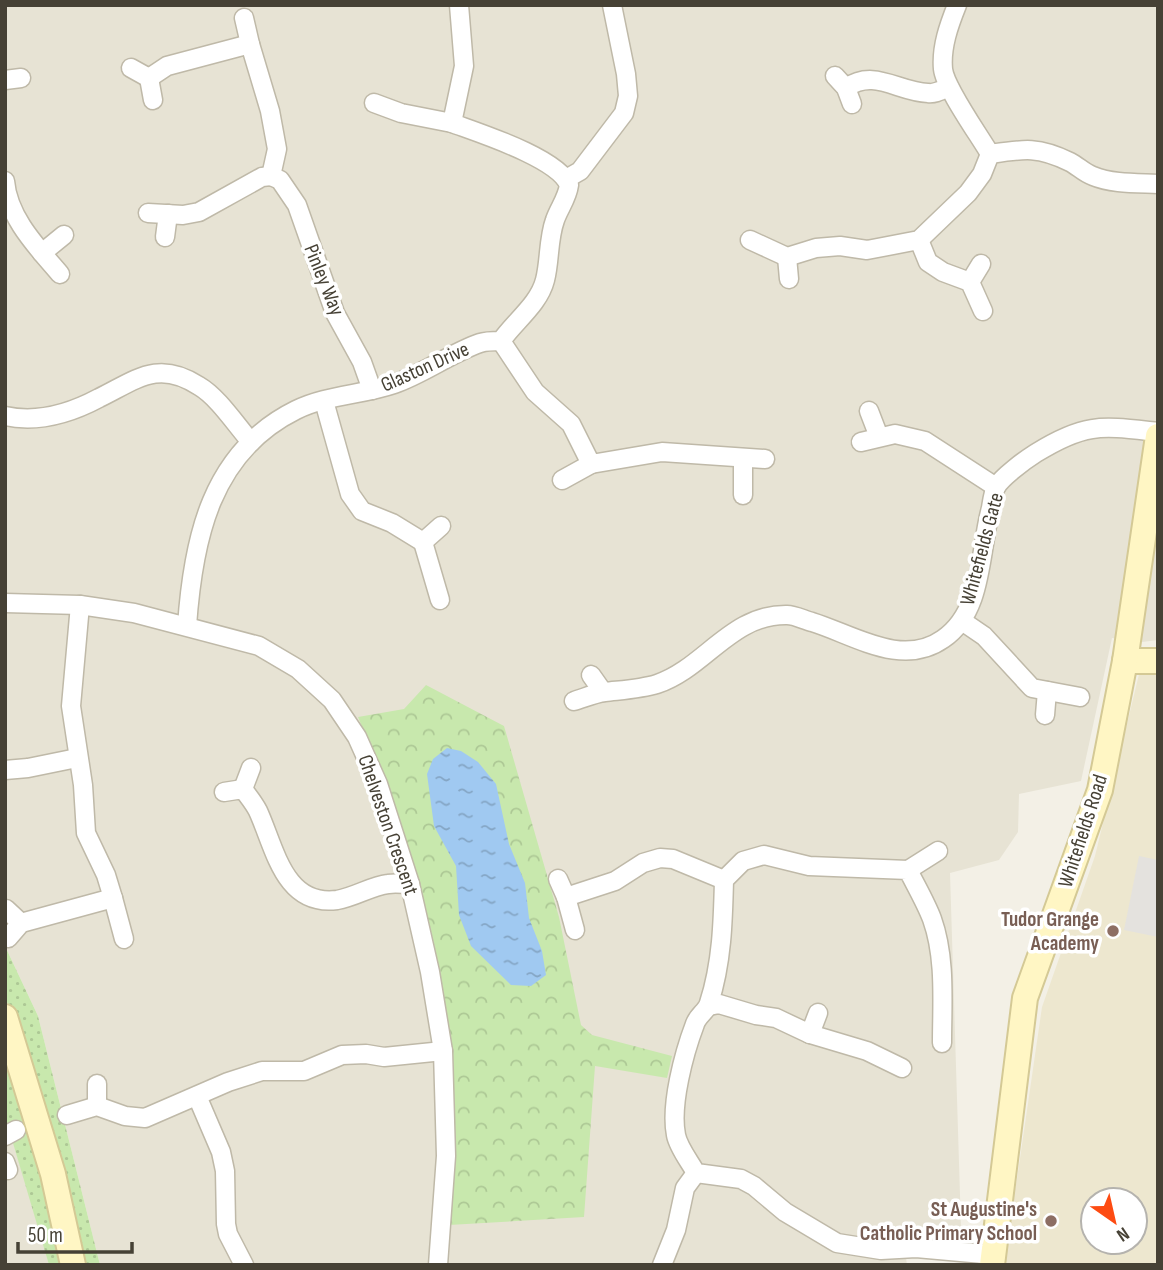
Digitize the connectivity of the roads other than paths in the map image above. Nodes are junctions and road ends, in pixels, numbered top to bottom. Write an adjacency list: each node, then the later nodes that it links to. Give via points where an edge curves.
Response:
1 (459, 5): 12 (street, via 464,66)
2 (612, 5): 15 (street, via 626,74 624,113 580,171)
3 (957, 5): 8 (street, via 943,56)
4 (244, 18): 5 (street)
5 (250, 44): 7 (street, via 167,66); 14 (street, via 270,111 276,149)
6 (131, 68): 7 (street)
7 (149, 78): 10 (street)
8 (949, 87): 9 (street, via 931,94 857,80); 13 (street)
9 (844, 89)
10 (153, 100)
11 (374, 103): 12 (street)
12 (452, 123): 15 (street, via 515,146)
13 (990, 154): 17 (street, via 1028,149 1050,153 1092,176); 23 (street, via 968,193)
14 (271, 176): 19 (street, via 199,212); 32 (street, Pinley Way, via 297,205 335,313)
15 (566, 179): 31 (street, via 568,194 554,221 541,291)
16 (5, 181): 24 (street, via 14,212)
17 (1158, 184)
18 (148, 213): 19 (street)
19 (168, 214): 21 (street)
20 (64, 235): 24 (street)
21 (165, 237)
22 (750, 240): 25 (street)
23 (919, 240): 25 (street, via 867,250 816,247); 29 (street, via 928,262)
24 (42, 253): 27 (street)
25 (787, 257): 28 (street)
26 (981, 264): 29 (street)
27 (60, 274)
28 (789, 279)
29 (970, 282): 30 (street)
30 (983, 311)
31 (501, 341): 32 (street, Glaston Drive, via 481,343 418,374); 40 (street, via 535,392 570,425)
32 (372, 390): 33 (street, Glaston Drive)
33 (324, 401): 37 (street, Glaston Drive, via 298,409); 45 (street, via 350,494 362,511)
34 (869, 411): 42 (street, via 870,439 895,434 925,441)
35 (5, 416): 37 (street, via 18,419 62,413 142,375 176,374 201,386)
36 (1158, 434): 42 (street, Whitefields Gate, via 1109,426 1073,433 1032,456); 51 (street, Whitefields Road)
37 (251, 442): 50 (street, Glaston Drive, via 230,465 212,496 200,537)
38 (743, 458): 39 (street); 40 (street, via 662,452); 43 (street)
39 (765, 459)
40 (591, 464): 41 (street)
41 (562, 480)
42 (996, 487): 49 (street, Whitefields Gate, via 978,577)
43 (743, 495)
44 (441, 526): 45 (street)
45 (423, 542): 46 (street)
46 (440, 600)
47 (5, 603): 48 (street, Chelveston Crescent)
48 (79, 605): 50 (street, Chelveston Crescent); 59 (street, via 71,706)
49 (962, 621): 54 (street, Whitefields Gate, via 984,636 1032,688); 55 (street, Whitefields Gate, via 922,650 900,652 788,615 761,619 739,627 690,666 658,684)
50 (187, 626): 68 (street, Chelveston Crescent, via 259,646 298,668 332,700 357,737 378,784)
51 (1125, 661): 52 (street); 89 (street, Whitefields Road, via 1100,790 1025,998)
52 (1158, 661)
53 (591, 675): 55 (street)
54 (1047, 691): 56 (street, Whitefields Gate); 58 (street)
55 (603, 692): 57 (street, Whitefields Gate)
56 (1080, 697)
57 (574, 701)
58 (1045, 715)
59 (77, 758): 61 (street); 70 (street, via 86,833)
60 (251, 768): 62 (street)
61 (5, 770)
62 (243, 789): 63 (street); 68 (street, via 292,886 310,898 335,900 386,884)
63 (224, 792)
64 (938, 851): 65 (street)
65 (908, 870): 67 (street, via 810,866 764,855 743,861); 80 (street, via 932,919 942,971)
66 (558, 879): 69 (street)
67 (724, 880): 69 (street, via 660,858 615,881); 76 (street, via 724,922)
68 (410, 884): 81 (street, Chelveston Crescent)
69 (566, 897): 73 (street)
70 (113, 898): 72 (street); 75 (street)
71 (6, 909): 72 (street)
72 (21, 923): 74 (street)
73 (575, 930)
74 (8, 938)
75 (124, 939)
76 (709, 1006): 79 (street, via 719,1004 776,1018); 87 (street, via 695,1024 677,1093 676,1136)
77 (818, 1013): 79 (street)
78 (5, 1017): 90 (street, via 54,1174)
79 (810, 1034): 82 (street, via 867,1051)
80 (942, 1043)
81 (443, 1051): 84 (street, via 384,1057 342,1055 303,1071 262,1071); 92 (street, Chelveston Crescent, via 446,1156)
82 (902, 1068)
83 (97, 1084): 85 (street)
84 (197, 1096): 85 (street, via 145,1118); 91 (street, via 221,1152 228,1234)
85 (97, 1107): 86 (street)
86 (67, 1115)
87 (696, 1173): 88 (street, via 748,1183 837,1243); 93 (street, via 685,1188)
88 (916, 1257): 89 (street)
89 (993, 1260)
90 (73, 1265)
91 (244, 1265)
92 (438, 1265)
93 (662, 1265)

